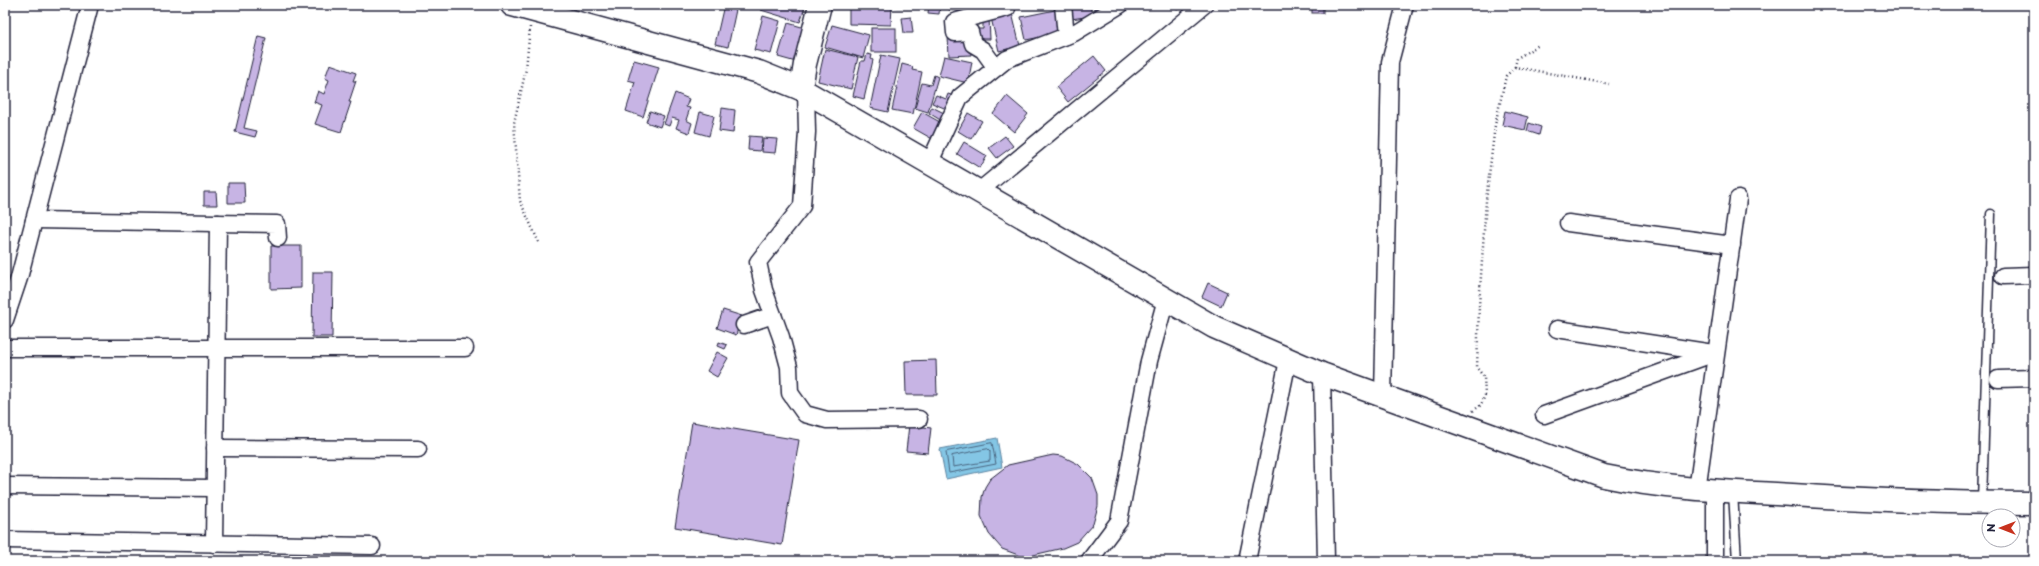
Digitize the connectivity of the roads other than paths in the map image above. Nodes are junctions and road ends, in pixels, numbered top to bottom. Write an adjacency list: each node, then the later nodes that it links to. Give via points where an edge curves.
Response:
1 (90, 5): 16 (street)
2 (820, 5): 11 (main road, via 805,64)
3 (1007, 5): 10 (street, via 1007,8 954,22 955,33 970,32 973,44 983,50)
4 (1063, 5): 9 (street)
5 (1120, 5): 9 (street)
6 (1204, 5): 13 (street)
7 (1405, 5): 36 (street, via 1390,62)
8 (522, 8): 11 (main road, via 759,72)
9 (1066, 36): 10 (street, via 1007,59)
10 (996, 68): 12 (street, via 960,97)
11 (804, 90): 12 (main road); 24 (street, via 807,132 802,206 758,262)
12 (929, 164): 13 (main road)
13 (978, 192): 23 (main road)
14 (1738, 199): 20 (street)
15 (1991, 214): 44 (lane)
16 (34, 220): 18 (street); 25 (street)
17 (1568, 222): 20 (street)
18 (218, 223): 19 (street, via 277,224); 29 (street)
19 (278, 238)
20 (1732, 245): 31 (street)
21 (2034, 275): 22 (street)
22 (2003, 276)
23 (1166, 299): 32 (main road, via 1214,327); 49 (street, via 1149,361 1119,521)
24 (773, 315): 26 (street); 38 (street, via 788,367 790,393 805,414 827,420)
25 (5, 320)
26 (744, 325)
27 (1557, 329): 31 (street)
28 (5, 348): 29 (street)
29 (217, 348): 30 (street); 39 (street)
30 (465, 348)
31 (1715, 353): 37 (street); 43 (street)
32 (1288, 360): 33 (main road); 50 (street)
33 (1322, 374): 36 (main road); 51 (street)
34 (2034, 378): 35 (street)
35 (1998, 379)
36 (1383, 397): 43 (main road, via 1604,476 1644,484)
37 (1544, 414)
38 (919, 419)
39 (215, 448): 40 (street); 42 (street)
40 (418, 449)
41 (5, 486): 42 (street)
42 (214, 488): 47 (street)
43 (1715, 491): 44 (main road, via 1922,503); 52 (street); 53 (lane)
44 (1982, 503): 45 (main road)
45 (2034, 503)
46 (5, 540): 47 (street)
47 (214, 544): 48 (street)
48 (372, 546)
49 (1089, 561)
50 (1247, 561)
51 (1326, 561)
52 (1715, 561)
53 (1737, 561)

